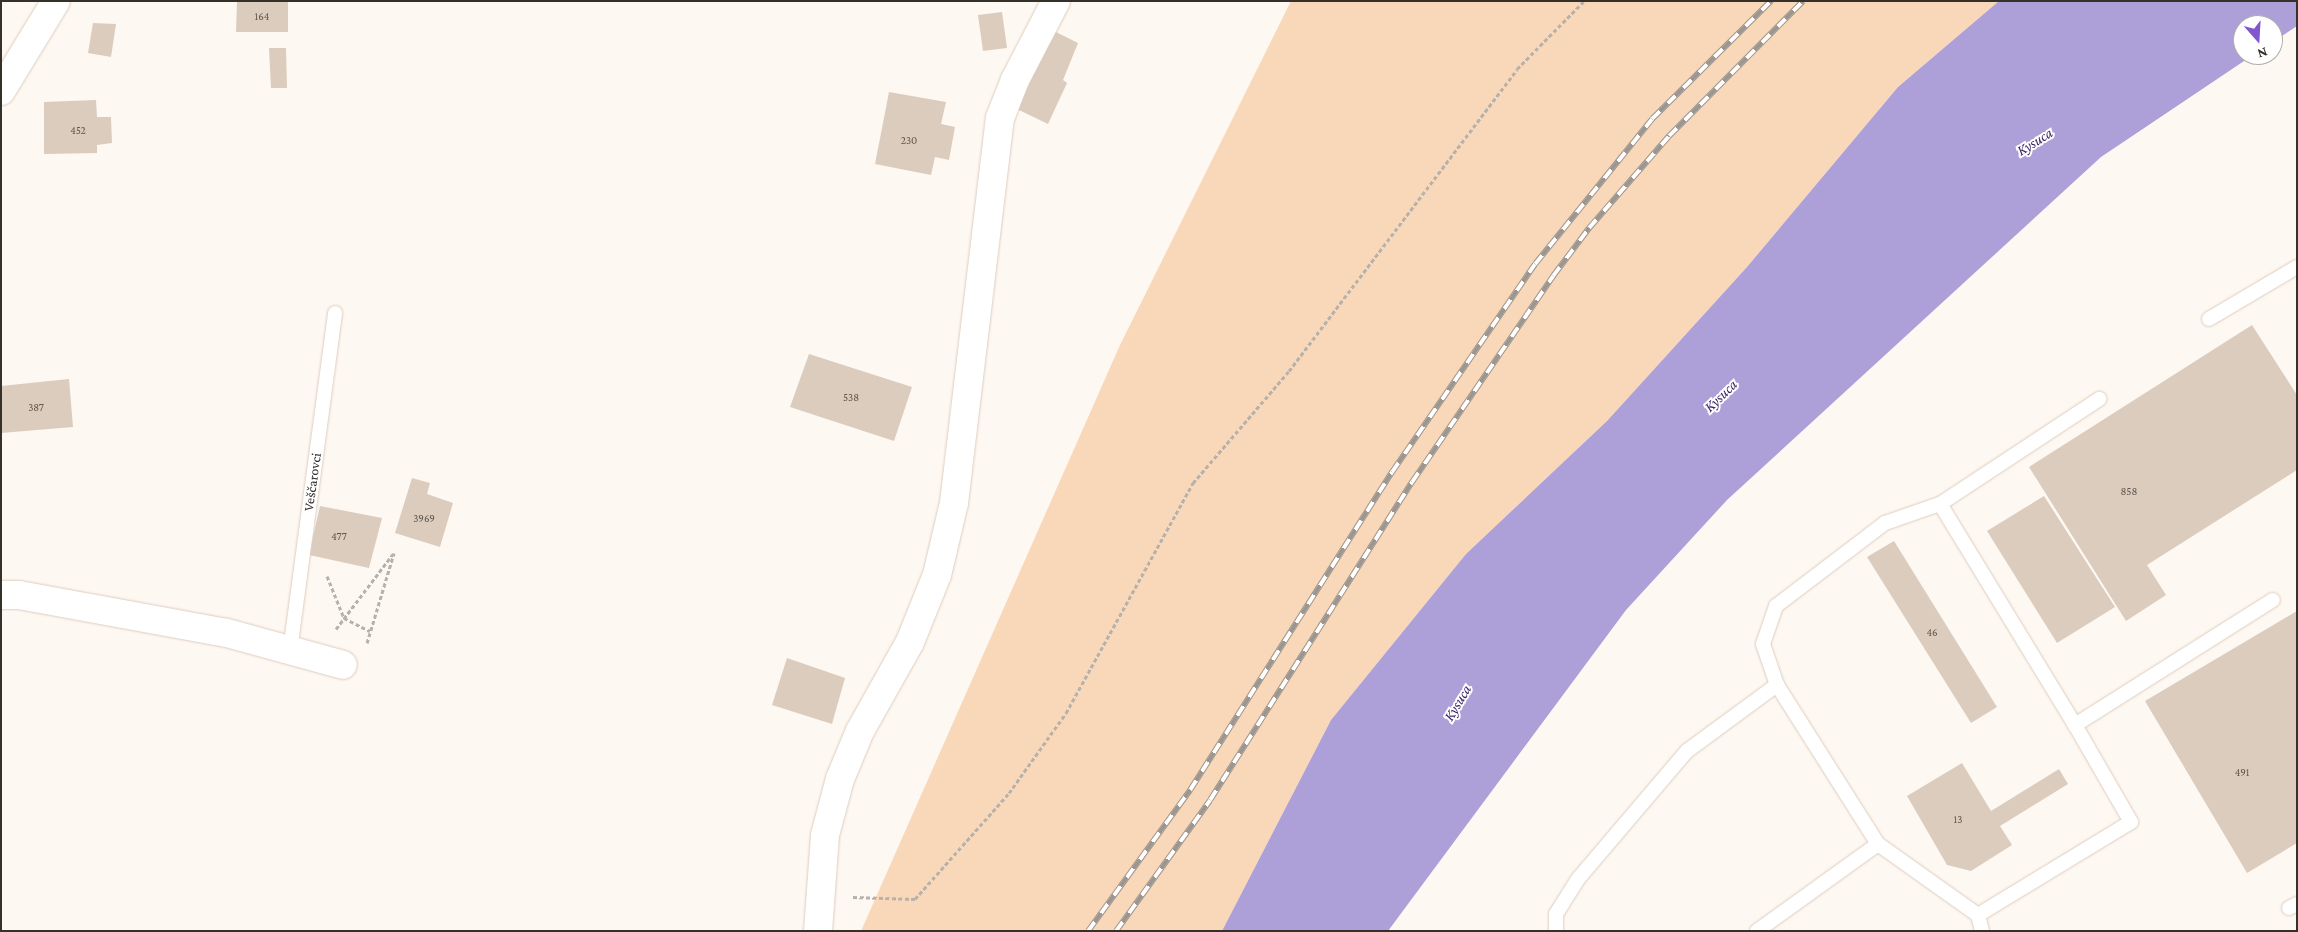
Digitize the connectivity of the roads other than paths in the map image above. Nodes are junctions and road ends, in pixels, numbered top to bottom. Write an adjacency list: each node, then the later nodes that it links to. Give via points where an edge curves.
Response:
1 (56, 1): 3 (street)
2 (1056, 1): 17 (street, via 1015,80 1000,118 954,503 937,575 910,642 860,731 840,779 825,835)
3 (1, 91)
4 (2297, 267): 6 (lane)
5 (335, 313): 11 (lane, Veščarovci, via 301,562)
6 (2209, 319)
7 (2099, 399): 8 (lane)
8 (1940, 504): 13 (lane, via 1885,523 1776,606 1763,644); 14 (lane)
9 (1, 595): 11 (street, via 19,595 227,633)
10 (2272, 600): 14 (lane)
11 (302, 654): 12 (street)
12 (343, 665)
13 (1777, 685): 15 (lane); 18 (lane, via 1687,751 1578,879 1556,914)
14 (2075, 724): 16 (lane, via 2131,822)
15 (1878, 844): 16 (lane); 19 (lane)
16 (1978, 915): 20 (lane)
17 (818, 931)
18 (1556, 931)
19 (1757, 931)
20 (1982, 931)

